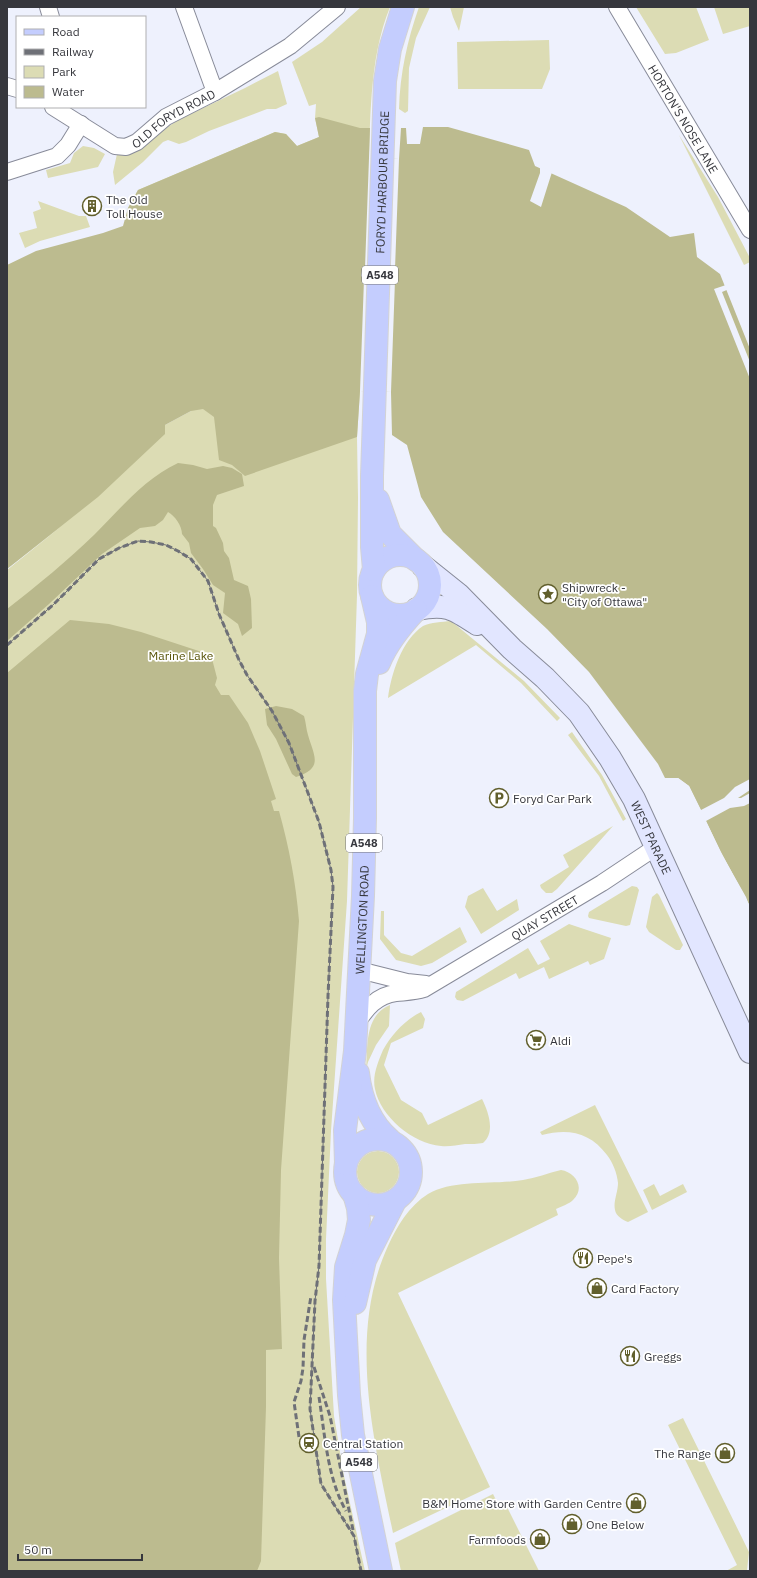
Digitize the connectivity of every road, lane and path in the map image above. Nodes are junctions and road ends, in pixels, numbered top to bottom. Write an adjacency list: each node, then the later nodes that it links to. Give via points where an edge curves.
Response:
1 (184, 7): 5 (street)
2 (337, 7): 5 (street, OLD FORYD ROAD, via 290,46)
3 (404, 7): 10 (main road, FORYD HARBOUR BRIDGE / A548, via 390,49 385,81)
4 (617, 7): 9 (street, HORTON'S NOSE LANE)
5 (215, 92): 7 (street, OLD FORYD ROAD, via 166,117 126,147 115,146)
6 (55, 108): 7 (street, OLD FORYD ROAD)
7 (81, 124): 8 (street, via 68,145 56,156)
8 (7, 172)
9 (750, 230)
10 (372, 476): 11 (main road, A548, via 390,534); 12 (main road, A548)
11 (420, 563): 12 (main road, via 408,556 398,555 380,562); 14 (main road, A548, via 430,581 430,589 428,597); 15 (main road, WEST PARADE, via 458,594)
12 (374, 570): 13 (main road, A548, via 370,583)
13 (372, 596): 14 (main road, via 386,611 406,614); 16 (main road, A548, via 378,634 367,674)
14 (416, 610): 15 (main road, WEST PARADE, via 435,606 452,609); 16 (main road, A548, via 383,654 374,677)
15 (512, 649): 17 (main road, WEST PARADE, via 545,678 579,714 610,758 634,799)
16 (366, 716): 18 (main road, WELLINGTON ROAD / A548, via 365,836)
17 (656, 847): 19 (street, QUAY STREET, via 602,883); 22 (main road, WEST PARADE)
18 (359, 970): 19 (street, via 407,982); 20 (main road, WELLINGTON ROAD / A548)
19 (432, 984): 20 (street, QUAY STREET, via 417,992 386,995 376,1000)
20 (356, 1024): 21 (main road, WELLINGTON ROAD / A548)
21 (354, 1052): 23 (main road, WELLINGTON ROAD / A548, via 360,1090 366,1108 382,1133); 24 (main road, WELLINGTON ROAD / A548, via 345,1130)
22 (750, 1052)
23 (390, 1140): 24 (main road, via 381,1138 363,1142 349,1155); 26 (main road, via 407,1154 412,1171 407,1188)
24 (346, 1164): 25 (main road, via 347,1180)
25 (354, 1194): 26 (main road, via 373,1205); 27 (main road, A548, via 359,1220 346,1267 344,1300)
26 (395, 1201): 27 (main road, A548, via 365,1260)
27 (348, 1352): 28 (main road, A548, via 349,1395 354,1435)
28 (381, 1571)

